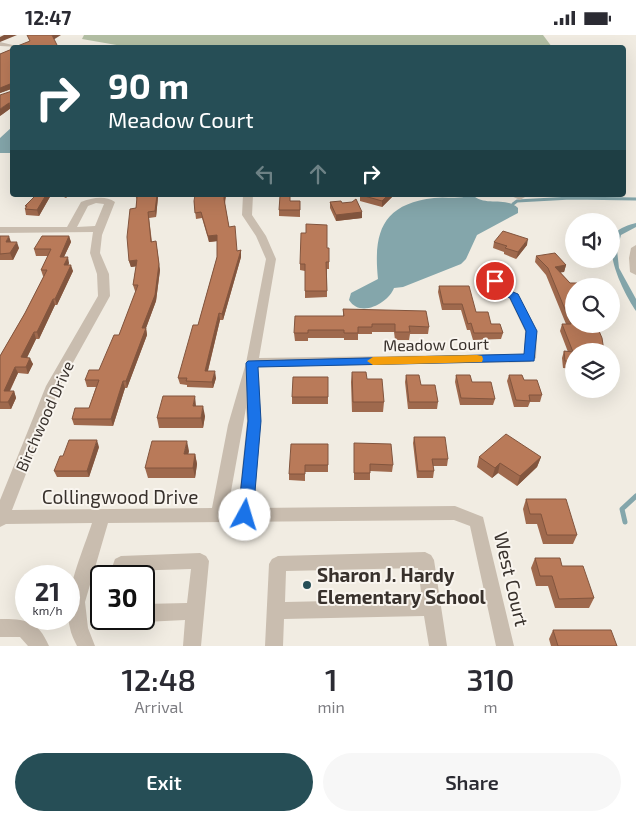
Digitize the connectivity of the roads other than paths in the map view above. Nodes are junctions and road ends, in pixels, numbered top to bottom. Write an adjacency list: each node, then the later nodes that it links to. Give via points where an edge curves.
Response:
1 (248, 197): 8 (street, via 248,215 270,259)
2 (98, 229): 4 (street); 4 (street, Birchwood Drive, via 110,202 95,200 84,204); 12 (street, Birchwood Drive, via 95,253 103,275 104,296 54,386)
3 (0, 230): 4 (street)
4 (70, 230)
5 (636, 248): 6 (street)
6 (636, 272)
7 (495, 281): 8 (street, Meadow Court, via 504,292 514,296 531,331 530,358)
8 (252, 363): 9 (street, via 235,425); 10 (street, via 254,421)
9 (219, 515): 10 (street, Collingwood Drive); 11 (street, Collingwood Drive)
10 (245, 515): 13 (street, Collingwood Drive, via 455,513)
11 (102, 516): 12 (street, Collingwood Drive); 21 (street, via 76,602 79,628)
12 (0, 518)
13 (477, 522): 25 (street, West Court)
14 (121, 565): 16 (street, via 200,561)
15 (433, 607): 17 (street); 17 (street, via 425,560 278,564); 24 (street)
16 (195, 611): 18 (street); 22 (street)
17 (276, 611): 23 (street)
18 (155, 613)
19 (0, 628): 20 (street, via 24,628)
20 (40, 646)
21 (86, 646)
22 (192, 646)
23 (274, 646)
24 (438, 646)
25 (505, 646)

